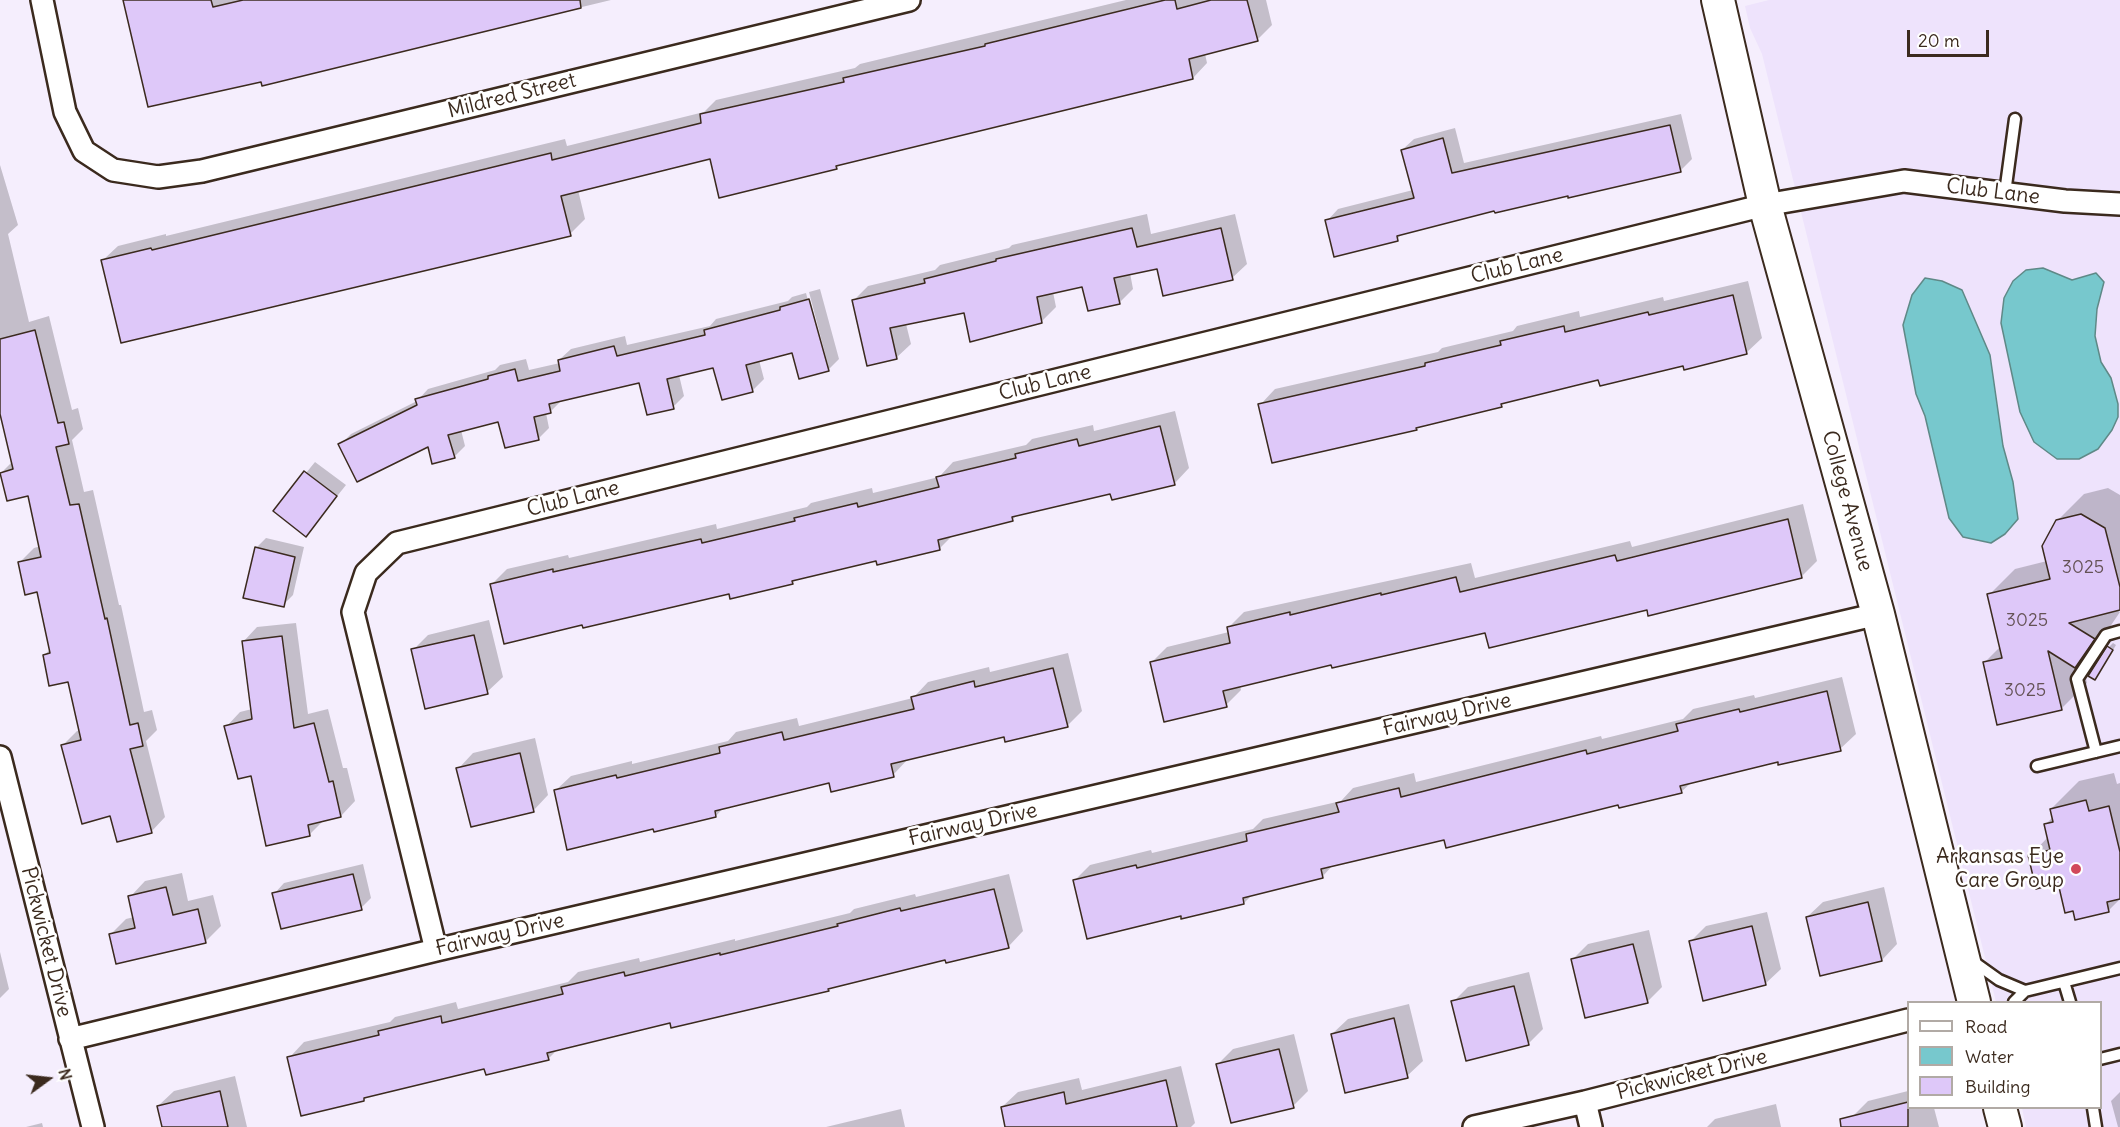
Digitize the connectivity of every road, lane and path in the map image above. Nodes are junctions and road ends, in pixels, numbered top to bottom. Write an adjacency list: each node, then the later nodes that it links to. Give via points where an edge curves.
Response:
1 (42, 0): 2 (street, Mildred Street, via 65,112 84,151 113,170 158,177 202,171)
2 (909, 0)
3 (1718, 0): 7 (street, College Avenue)
4 (2015, 119): 5 (lane)
5 (2005, 194): 6 (street, Club Lane); 7 (street, Club Lane, via 1904,181)
6 (2120, 204)
7 (1765, 205): 8 (street, College Avenue); 14 (street, Club Lane, via 398,543 366,573 353,612)
8 (1878, 614): 14 (street, Fairway Drive); 15 (street, College Avenue)
9 (2120, 631): 11 (lane, via 2106,635 2078,679)
10 (2120, 747): 11 (lane)
11 (2096, 752): 13 (lane)
12 (0, 758): 23 (street, Pickwicket Drive)
13 (2037, 766)
14 (436, 950): 23 (street, Fairway Drive)
15 (1962, 955): 18 (lane); 19 (street, College Avenue)
16 (2120, 968): 17 (lane)
17 (2064, 982): 18 (lane); 21 (lane)
18 (2025, 991): 20 (lane)
19 (1974, 1001)
20 (2015, 1001)
21 (2070, 1001)
22 (1907, 1020): 26 (street, Pickwicket Drive)
23 (70, 1039): 29 (street, Pickwicket Drive)
24 (2120, 1054): 25 (lane)
25 (2102, 1058)
26 (1585, 1102): 30 (street, Pickwicket Drive); 31 (street)
27 (2000, 1109): 32 (street)
28 (2093, 1109): 33 (lane)
29 (93, 1127)
30 (1474, 1127)
31 (1591, 1127)
32 (2005, 1127)
33 (2096, 1127)

